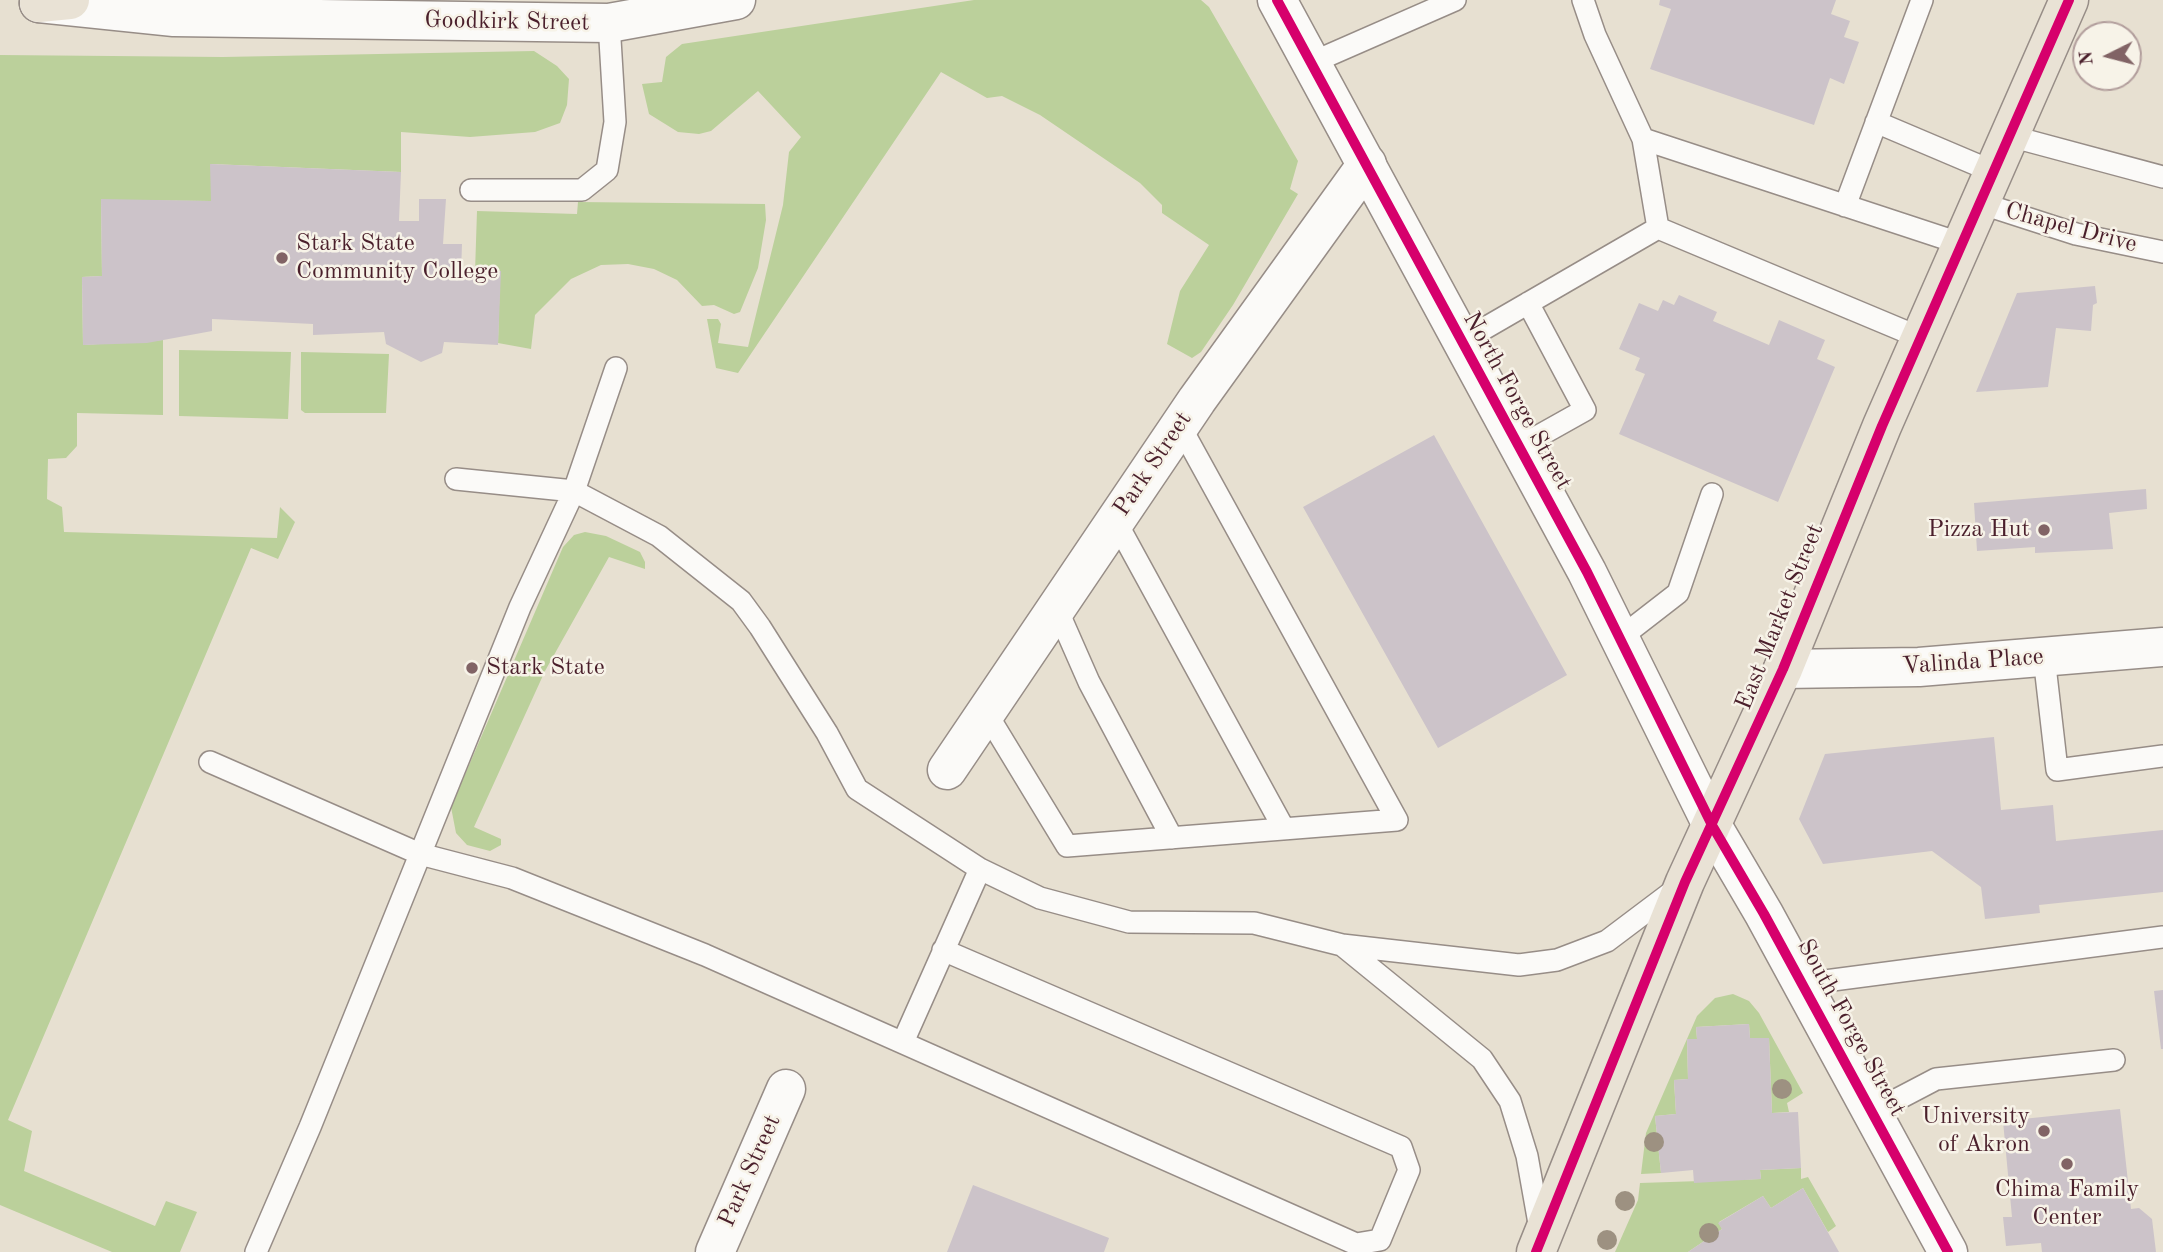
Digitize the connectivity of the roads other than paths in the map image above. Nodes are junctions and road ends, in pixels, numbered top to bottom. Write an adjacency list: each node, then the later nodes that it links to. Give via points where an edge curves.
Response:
1 (736, 0): 8 (street, Goodkirk Street)
2 (1277, 0): 9 (street, North Forge Street)
3 (1455, 0): 9 (lane)
4 (1583, 0): 12 (lane)
5 (1922, 0): 10 (lane)
6 (2069, 0): 11 (main road, East Market Street)
7 (45, 1): 8 (street, Goodkirk Street, via 174,17)
8 (609, 23): 16 (lane, via 615,122 607,170 582,190)
9 (1311, 63): 13 (street, North Forge Street)
10 (1876, 122): 15 (lane, Chapel Drive); 17 (lane)
11 (2010, 135): 14 (lane); 15 (main road, East Market Street)
12 (1643, 139): 17 (lane); 18 (lane)
13 (1367, 164): 23 (street, North Forge Street); 25 (street, Park Street)
14 (2163, 177)
15 (1987, 187): 19 (main road, East Market Street); 20 (lane, Chapel Drive, via 2076,234)
16 (471, 190)
17 (1845, 206): 19 (lane)
18 (1658, 228): 21 (lane); 22 (lane)
19 (1962, 244): 22 (main road, East Market Street)
20 (2163, 252)
21 (1528, 303): 23 (lane); 26 (lane, via 1585,410)
22 (1920, 338): 35 (main road, East Market Street)
23 (1461, 342): 26 (street, North Forge Street)
24 (616, 368): 28 (lane)
25 (1180, 426): 30 (street, Park Street); 41 (lane, via 1397,820)
26 (1519, 447): 32 (street, North Forge Street)
27 (456, 479): 28 (lane)
28 (574, 491): 43 (lane, via 520,607); 44 (lane, via 659,536 741,601 827,733 856,789)
29 (1712, 494): 32 (lane, via 1678,593)
30 (1115, 520): 31 (street, Park Street); 41 (lane)
31 (1056, 607): 36 (street, Park Street); 42 (lane, via 1089,682)
32 (1620, 638): 40 (street, North Forge Street)
33 (2163, 647): 34 (street, Valinda Place)
34 (2044, 657): 35 (street, Valinda Place, via 1919,667); 37 (lane, via 2057,770)
35 (1783, 669): 40 (main road, East Market Street)
36 (985, 711): 39 (street, Park Street); 42 (lane, via 1068,846)
37 (2163, 756)
38 (211, 762): 43 (lane)
39 (947, 770)
40 (1713, 827): 45 (main road, East Market Street); 49 (street, South Forge Street)
41 (1284, 829): 42 (lane)
42 (1172, 838)
43 (421, 854): 50 (lane, via 512,878 705,955); 55 (lane)
44 (980, 869): 47 (lane, via 1040,898 1129,922 1254,923); 48 (lane)
45 (1685, 882): 47 (lane, via 1607,941 1557,960 1520,965); 54 (main road, East Market Street)
46 (2163, 937): 49 (lane)
47 (1342, 945): 54 (lane, via 1482,1059 1510,1101 1527,1156)
48 (943, 950): 50 (lane); 50 (lane, via 1401,1147 1409,1170 1380,1240 1356,1244)
49 (1802, 984): 53 (street, South Forge Street)
50 (903, 1042)
51 (2114, 1060): 53 (lane, via 1936,1079)
52 (786, 1089): 56 (street, Park Street)
53 (1873, 1112): 57 (street, South Forge Street)
54 (1539, 1245)
55 (256, 1252)
56 (715, 1252)
57 (1948, 1252)

